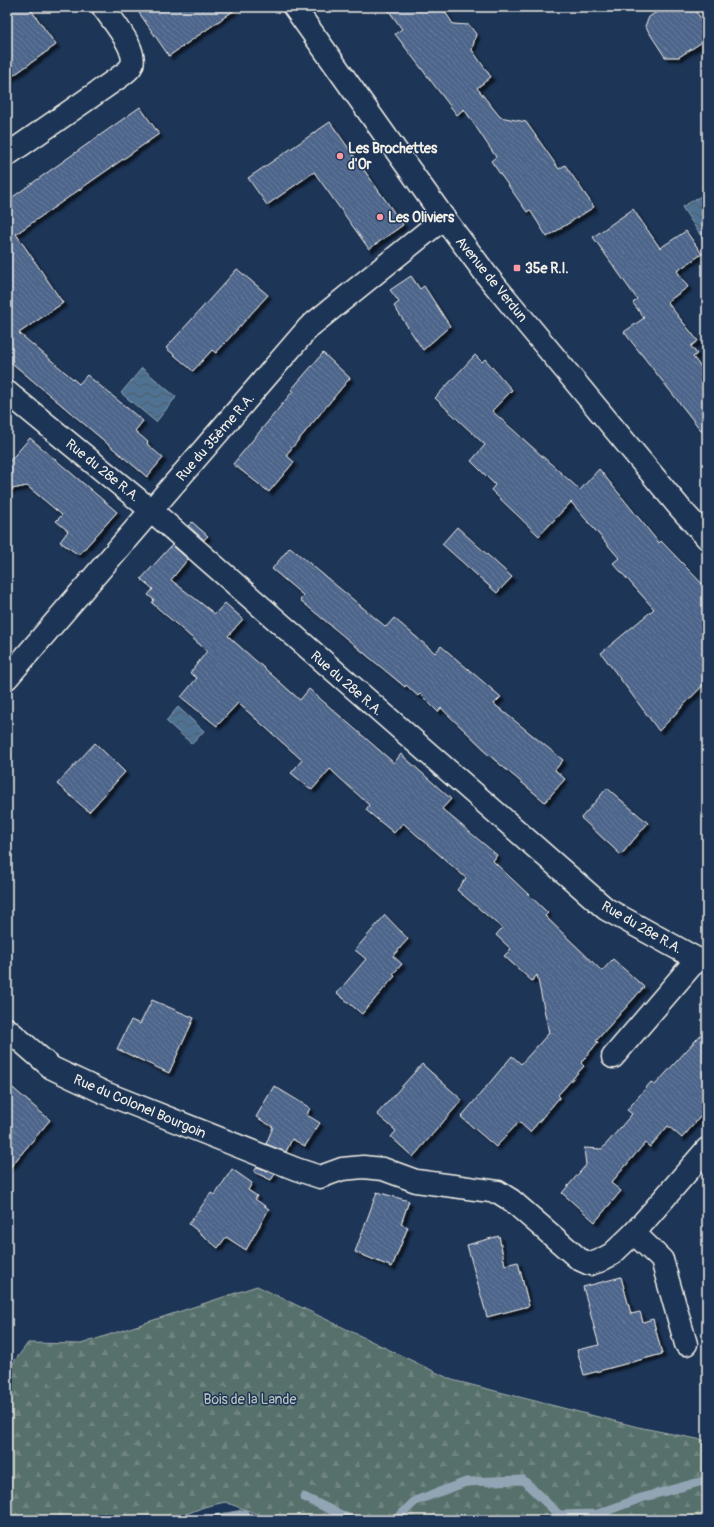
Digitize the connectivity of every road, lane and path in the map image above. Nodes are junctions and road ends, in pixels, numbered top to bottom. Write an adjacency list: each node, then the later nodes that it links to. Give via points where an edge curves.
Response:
1 (103, 7): 3 (street, via 131,48 131,67)
2 (294, 7): 4 (street, Avenue de Verdun)
3 (7, 155)
4 (444, 218): 6 (street, Rue du 35ème R.A., via 309,327); 7 (street, Avenue de Verdun, via 488,276)
5 (7, 392): 6 (street, Rue du 28e R.A.)
6 (152, 511): 8 (street, Rue du 35ème R.A.); 9 (street, Rue du 28e R.A., via 606,909)
7 (707, 538)
8 (7, 678)
9 (702, 960): 11 (street, Rue du 28e R.A.)
10 (7, 1029): 13 (street, Rue du Colonel Bourgoin, via 52,1068 105,1094 320,1177 342,1169 362,1167 383,1169 416,1181 498,1192 511,1200 579,1259 590,1264 612,1254)
11 (613, 1057)
12 (707, 1149): 13 (street)
13 (634, 1233): 14 (street, via 662,1260)
14 (686, 1344)

